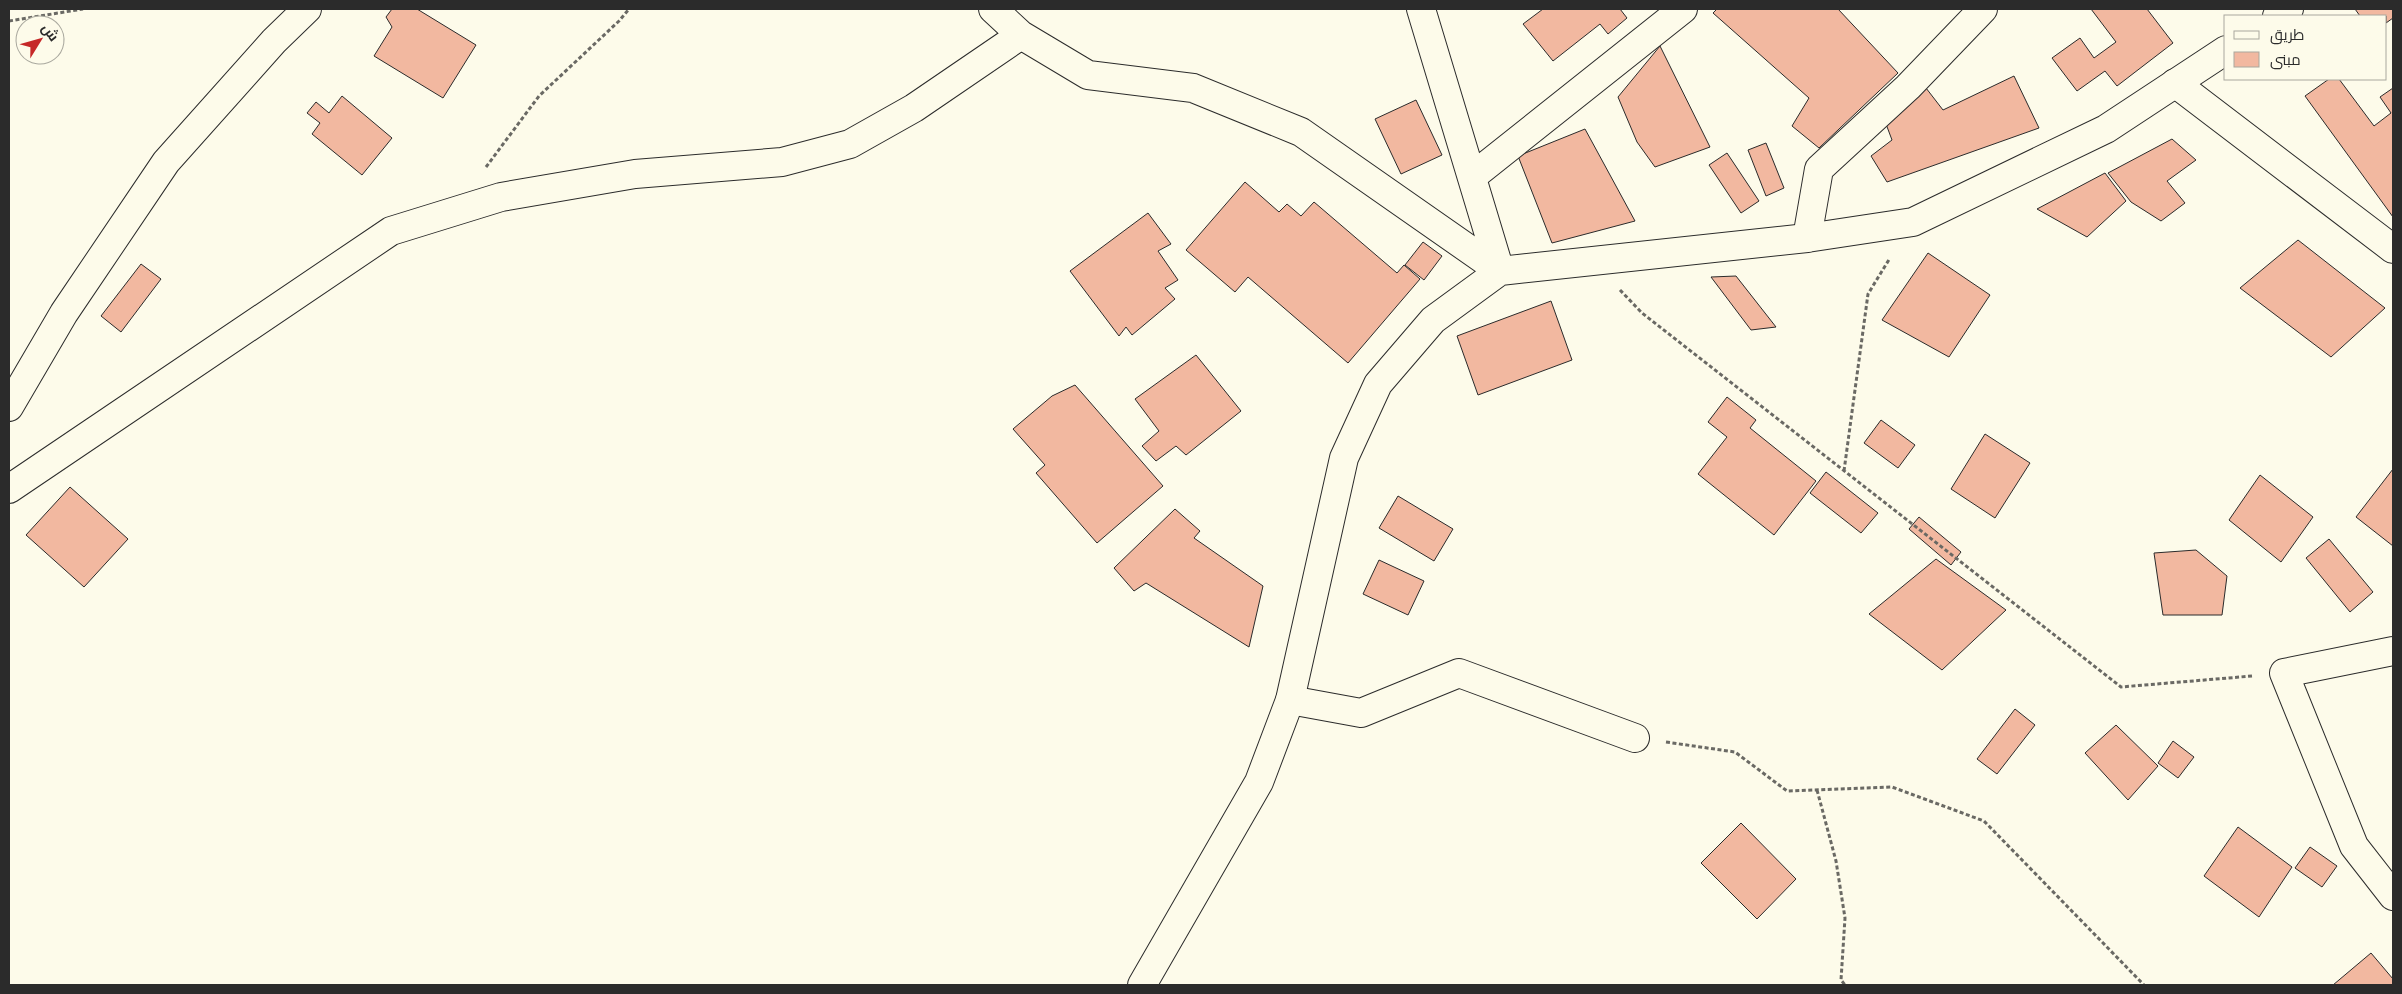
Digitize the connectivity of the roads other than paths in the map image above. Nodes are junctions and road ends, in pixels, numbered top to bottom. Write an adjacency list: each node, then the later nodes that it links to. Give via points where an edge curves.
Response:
1 (307, 9): 13 (street, via 274,41 166,162 64,313)
2 (993, 9): 6 (street)
3 (1421, 9): 9 (street)
4 (1683, 9): 9 (street)
5 (1983, 9): 10 (street, via 1908,87 1819,169)
6 (1021, 35): 12 (street, via 1088,75 1193,88 1301,132); 14 (street, via 914,108 850,144 782,162 635,174 501,196 391,231)
7 (2224, 51): 8 (street)
8 (2175, 84): 10 (street, via 2106,129 1913,222); 11 (street)
9 (1473, 176): 12 (street)
10 (1807, 238): 12 (street)
11 (2393, 248)
12 (1500, 271): 16 (street, via 1433,320 1378,384 1344,458)
13 (9, 407)
14 (9, 489)
15 (2393, 651): 18 (street, via 2284,673 2354,846)
16 (1290, 700): 17 (street, via 1361,713 1459,673); 19 (street, via 1259,782)
17 (1636, 738)
18 (2393, 896)
19 (1142, 985)

